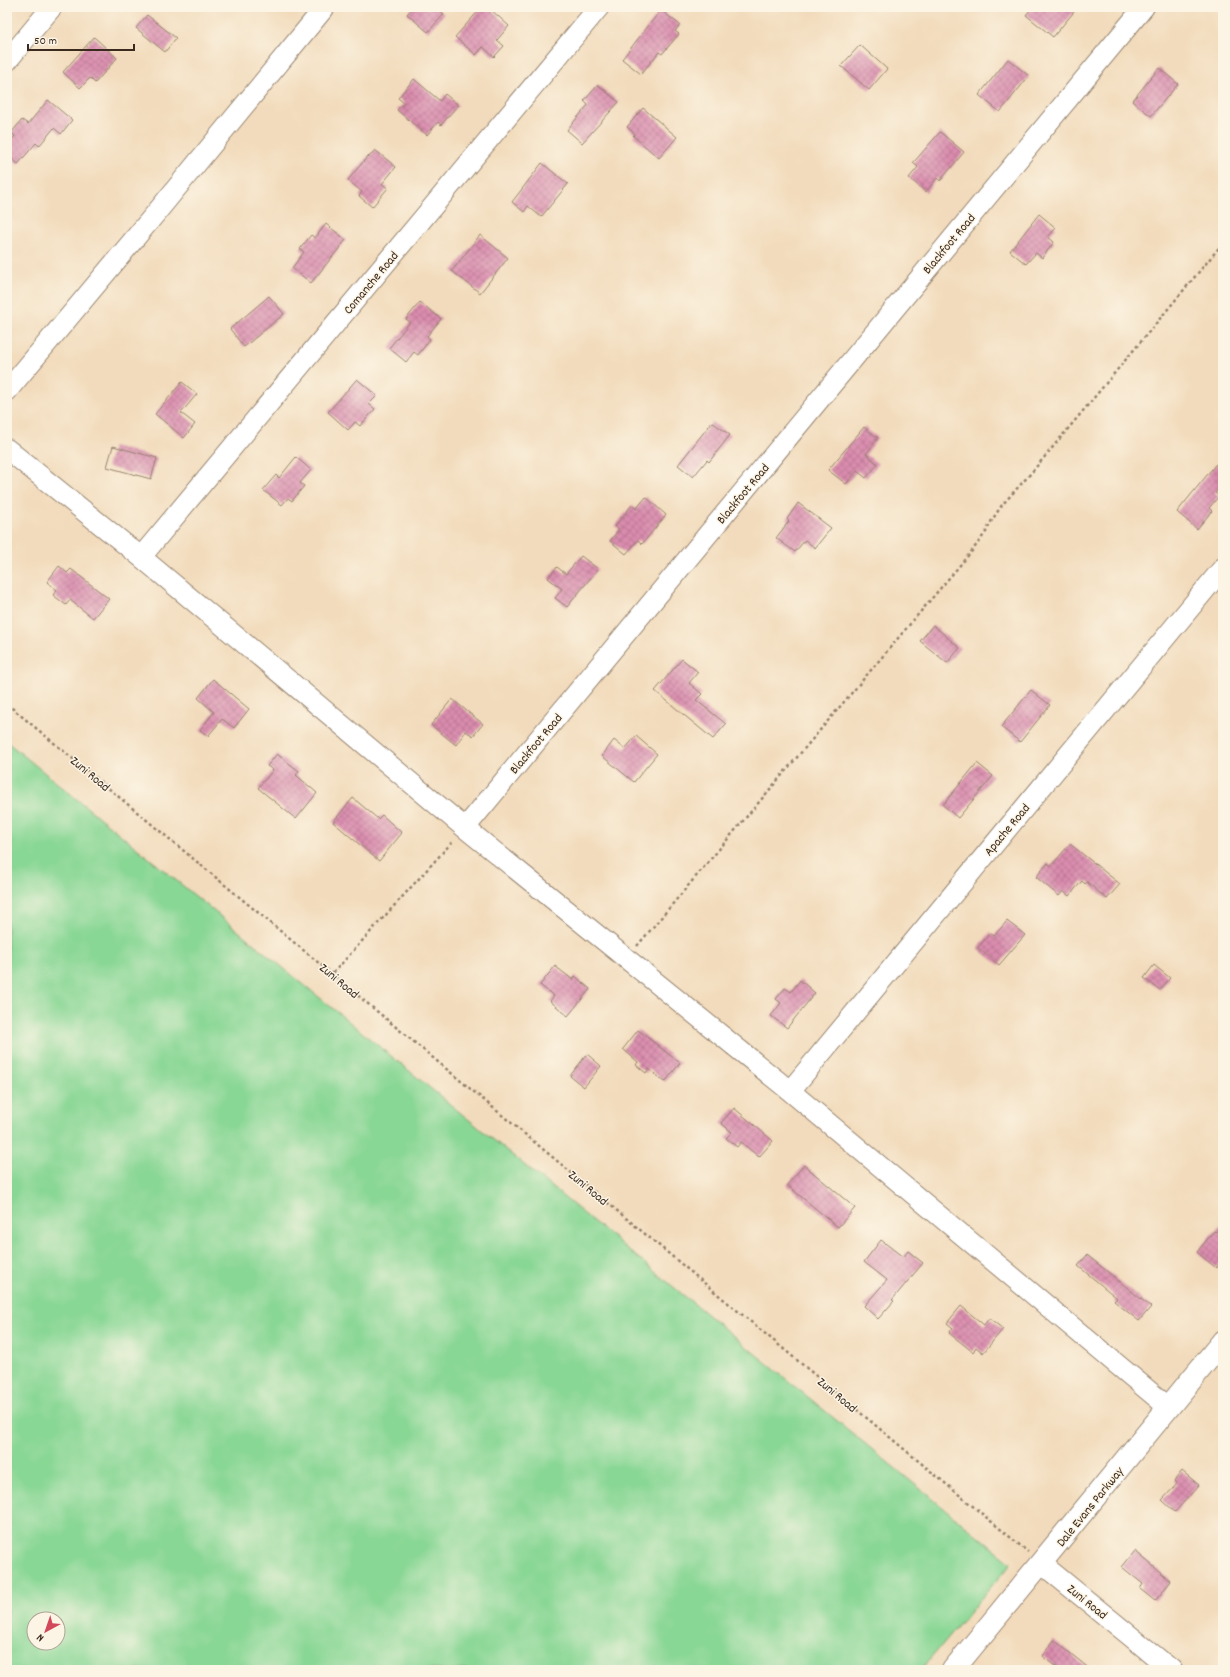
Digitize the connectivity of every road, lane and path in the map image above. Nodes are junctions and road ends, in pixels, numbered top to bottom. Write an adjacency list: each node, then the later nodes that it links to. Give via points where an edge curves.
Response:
1 (52, 7): 5 (street)
2 (326, 7): 7 (street)
3 (599, 7): 9 (street, Comanche Road)
4 (1144, 7): 12 (street, Blackfoot Road)
5 (7, 61)
6 (1223, 243): 13 (path, via 1002,505 972,551)
7 (7, 391)
8 (7, 449): 9 (street)
9 (141, 557): 12 (street)
10 (1223, 568): 15 (street, Apache Road)
11 (7, 704): 14 (path, Zuni Road)
12 (465, 828): 13 (street); 14 (path)
13 (627, 959): 15 (street)
14 (333, 974): 18 (path, Zuni Road)
15 (790, 1091): 17 (street)
16 (1223, 1341): 17 (main road, Dale Evans Parkway)
17 (1168, 1407): 18 (main road, Dale Evans Parkway)
18 (1042, 1564): 19 (main road, Dale Evans Parkway); 20 (street, Zuni Road)
19 (953, 1670)
20 (1172, 1670)

